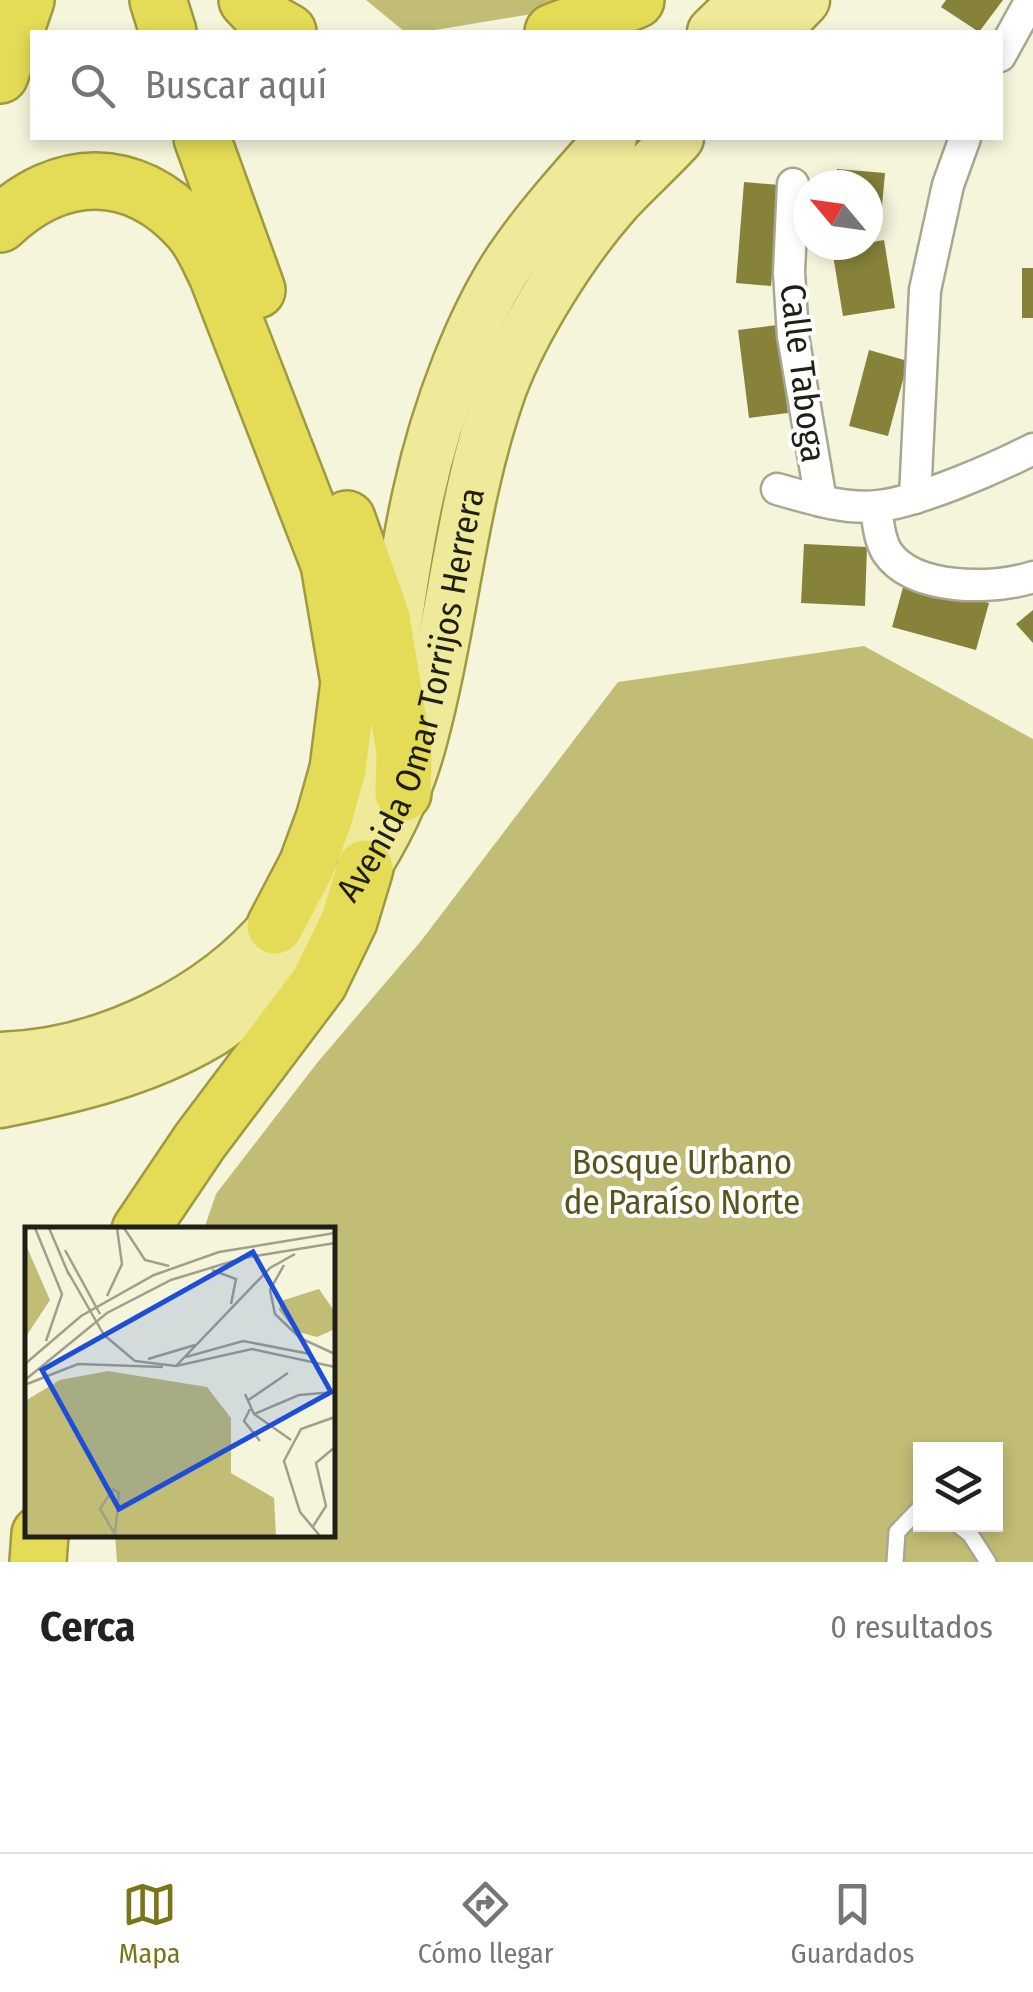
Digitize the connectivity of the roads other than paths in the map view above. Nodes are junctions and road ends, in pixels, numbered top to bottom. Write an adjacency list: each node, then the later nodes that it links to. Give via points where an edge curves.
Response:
1 (26, 0): 14 (highway)
2 (158, 0): 8 (highway)
3 (248, 0): 9 (highway)
4 (636, 0): 10 (highway)
5 (746, 0): 11 (main road)
6 (804, 0): 12 (main road)
7 (1031, 0): 13 (street)
8 (167, 30)
9 (285, 30)
10 (557, 30)
11 (716, 30)
12 (776, 30)
13 (1003, 51)
14 (0, 75)
15 (203, 140): 27 (highway, via 382,618)
16 (610, 140): 27 (main road, Avenida Omar Torrijos Herrera, via 516,251 469,337 419,491)
17 (676, 140): 28 (main road, Avenida Omar Torrijos Herrera, via 572,258 503,384 482,448 421,742)
18 (964, 140): 23 (street, via 925,290)
19 (793, 184): 24 (street, Calle Taboga, via 793,336)
20 (0, 224): 30 (highway, via 22,202 54,186 95,180 138,190 170,209 193,231 218,274 329,564 348,682 338,769 324,819)
21 (1033, 449): 23 (street)
22 (778, 489): 24 (street)
23 (915, 498): 25 (street)
24 (820, 501): 25 (street)
25 (876, 507): 26 (street, via 887,551 908,571 979,586)
26 (1033, 577)
27 (389, 671): 28 (highway, via 404,752); 30 (main road, Avenida Omar Torrijos Herrera, via 379,727 347,816 310,882)
28 (403, 793): 29 (main road, Avenida Omar Torrijos Herrera)
29 (364, 868): 32 (main road, Avenida Omar Torrijos Herrera, via 288,965 208,1033 82,1086); 33 (highway, via 349,921 319,983)
30 (275, 926): 31 (main road, Avenida Omar Torrijos Herrera, via 208,988 167,1013 124,1032 27,1058)
31 (0, 1058)
32 (0, 1102)
33 (142, 1227)
34 (913, 1515): 38 (lane, via 897,1532)
35 (967, 1532): 39 (lane)
36 (40, 1537): 37 (highway)
37 (38, 1562)
38 (895, 1562)
39 (988, 1562)

